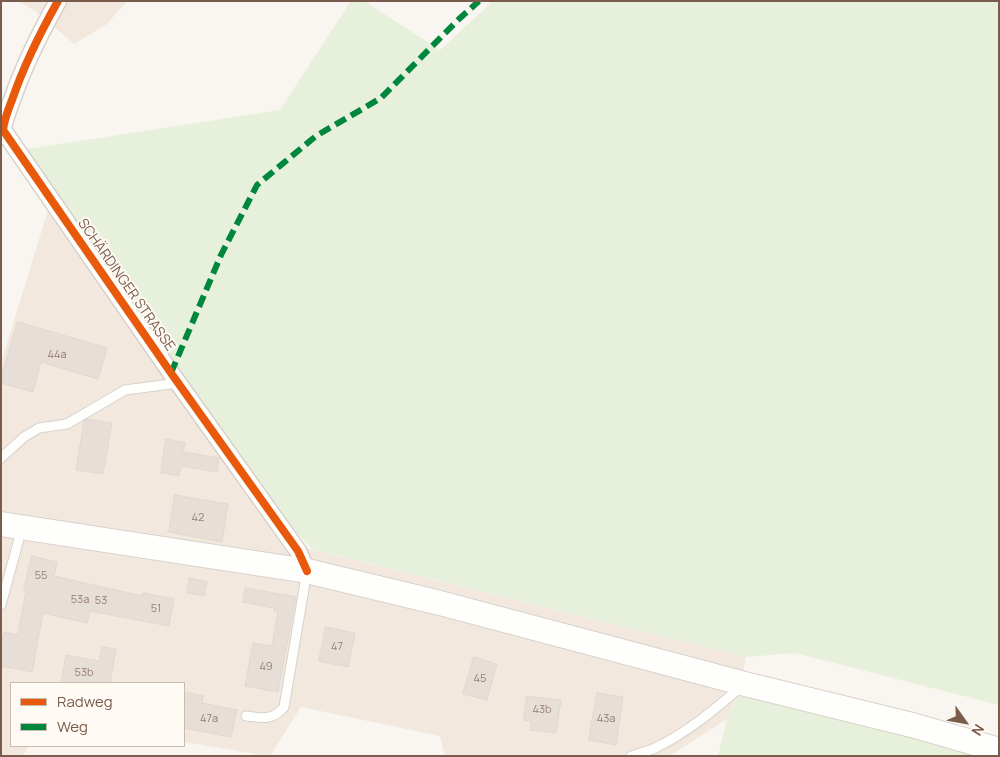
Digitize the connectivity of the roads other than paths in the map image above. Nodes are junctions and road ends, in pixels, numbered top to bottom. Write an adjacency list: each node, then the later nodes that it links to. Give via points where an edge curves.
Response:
1 (58, 1): 2 (street, SCHÄRDINGER STRASSE, via 29,55)
2 (2, 129): 3 (street, SCHÄRDINGER STRASSE)
3 (178, 383): 4 (lane, via 125,390 67,424 39,428); 6 (street, SCHÄRDINGER STRASSE, via 298,551)
4 (1, 458)
5 (11, 526): 6 (main road); 7 (lane)
6 (307, 571): 8 (main road); 9 (lane, via 284,707 270,718)
7 (1, 605)
8 (745, 684): 10 (main road); 11 (lane, via 687,729 653,749)
9 (246, 716)
10 (999, 750)
11 (631, 756)

